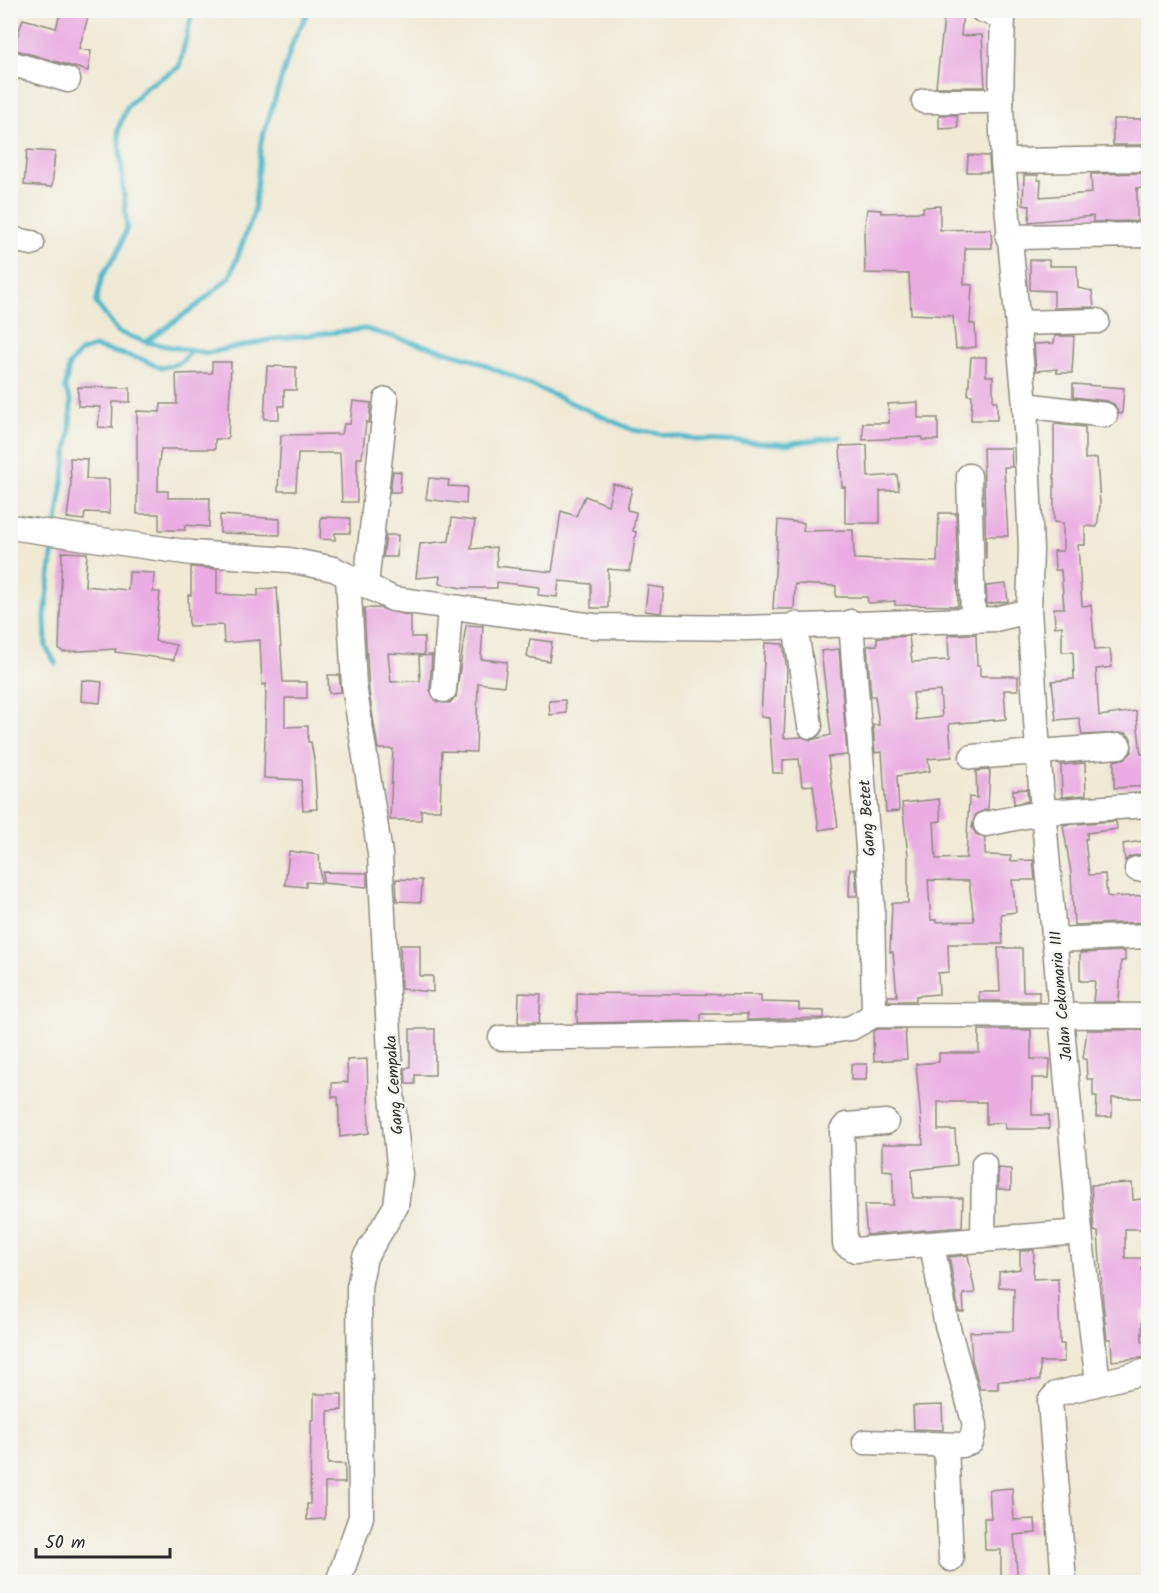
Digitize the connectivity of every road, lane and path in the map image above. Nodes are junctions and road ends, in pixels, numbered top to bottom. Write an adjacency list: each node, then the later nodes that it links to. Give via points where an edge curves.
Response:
1 (996, 13): 5 (street, Jalan Cekomaria III)
2 (10, 63): 3 (street)
3 (68, 80)
4 (924, 101): 5 (street)
5 (1001, 101): 7 (street, Jalan Cekomaria III)
6 (1149, 159): 7 (street)
7 (1004, 161): 9 (street, Jalan Cekomaria III)
8 (1149, 235): 9 (street)
9 (1008, 237): 11 (street, Jalan Cekomaria III)
10 (1097, 321): 11 (street)
11 (1019, 323): 13 (street, Jalan Cekomaria III)
12 (386, 400): 17 (street, Gang Cempaka)
13 (1025, 405): 14 (street); 19 (street, Jalan Cekomaria III, via 1031,549)
14 (1105, 415)
15 (969, 476): 20 (street)
16 (10, 527): 17 (street, via 192,553 289,560 334,569)
17 (357, 581): 18 (street, via 393,599); 47 (street, Gang Cempaka, via 354,685 380,854 392,1095 400,1174 396,1206 365,1257 360,1287 361,1517)
18 (450, 607): 22 (street, via 594,626); 23 (street)
19 (1029, 609): 20 (street, via 1005,618); 26 (street, Jalan Cekomaria III)
20 (973, 619): 21 (street)
21 (851, 622): 22 (street); 33 (street, Gang Betet, via 872,902)
22 (795, 624): 24 (street)
23 (444, 690)
24 (810, 726)
25 (1119, 746): 26 (street)
26 (1038, 752): 27 (street); 29 (street, Jalan Cekomaria III)
27 (972, 757)
28 (1149, 805): 29 (street)
29 (1045, 812): 30 (street); 32 (street, Jalan Cekomaria III)
30 (986, 824)
31 (1149, 936): 32 (street)
32 (1054, 940): 35 (street, Jalan Cekomaria III)
33 (874, 1015): 35 (street); 36 (street, via 851,1028 818,1033)
34 (1149, 1016): 35 (street)
35 (1062, 1017): 39 (street, Jalan Cekomaria III)
36 (501, 1038)
37 (886, 1122): 41 (street, via 846,1125 842,1130 845,1244 855,1250)
38 (984, 1164): 40 (street)
39 (1080, 1232): 40 (street); 43 (street, Jalan Cekomaria III)
40 (983, 1240): 41 (street)
41 (932, 1244): 45 (street, via 946,1321 975,1425 971,1442)
42 (1149, 1371): 43 (street)
43 (1098, 1383): 48 (street, via 1056,1394 1050,1401)
44 (865, 1442): 45 (street)
45 (946, 1445): 46 (street)
46 (951, 1559)
47 (338, 1582)
48 (1064, 1582)

